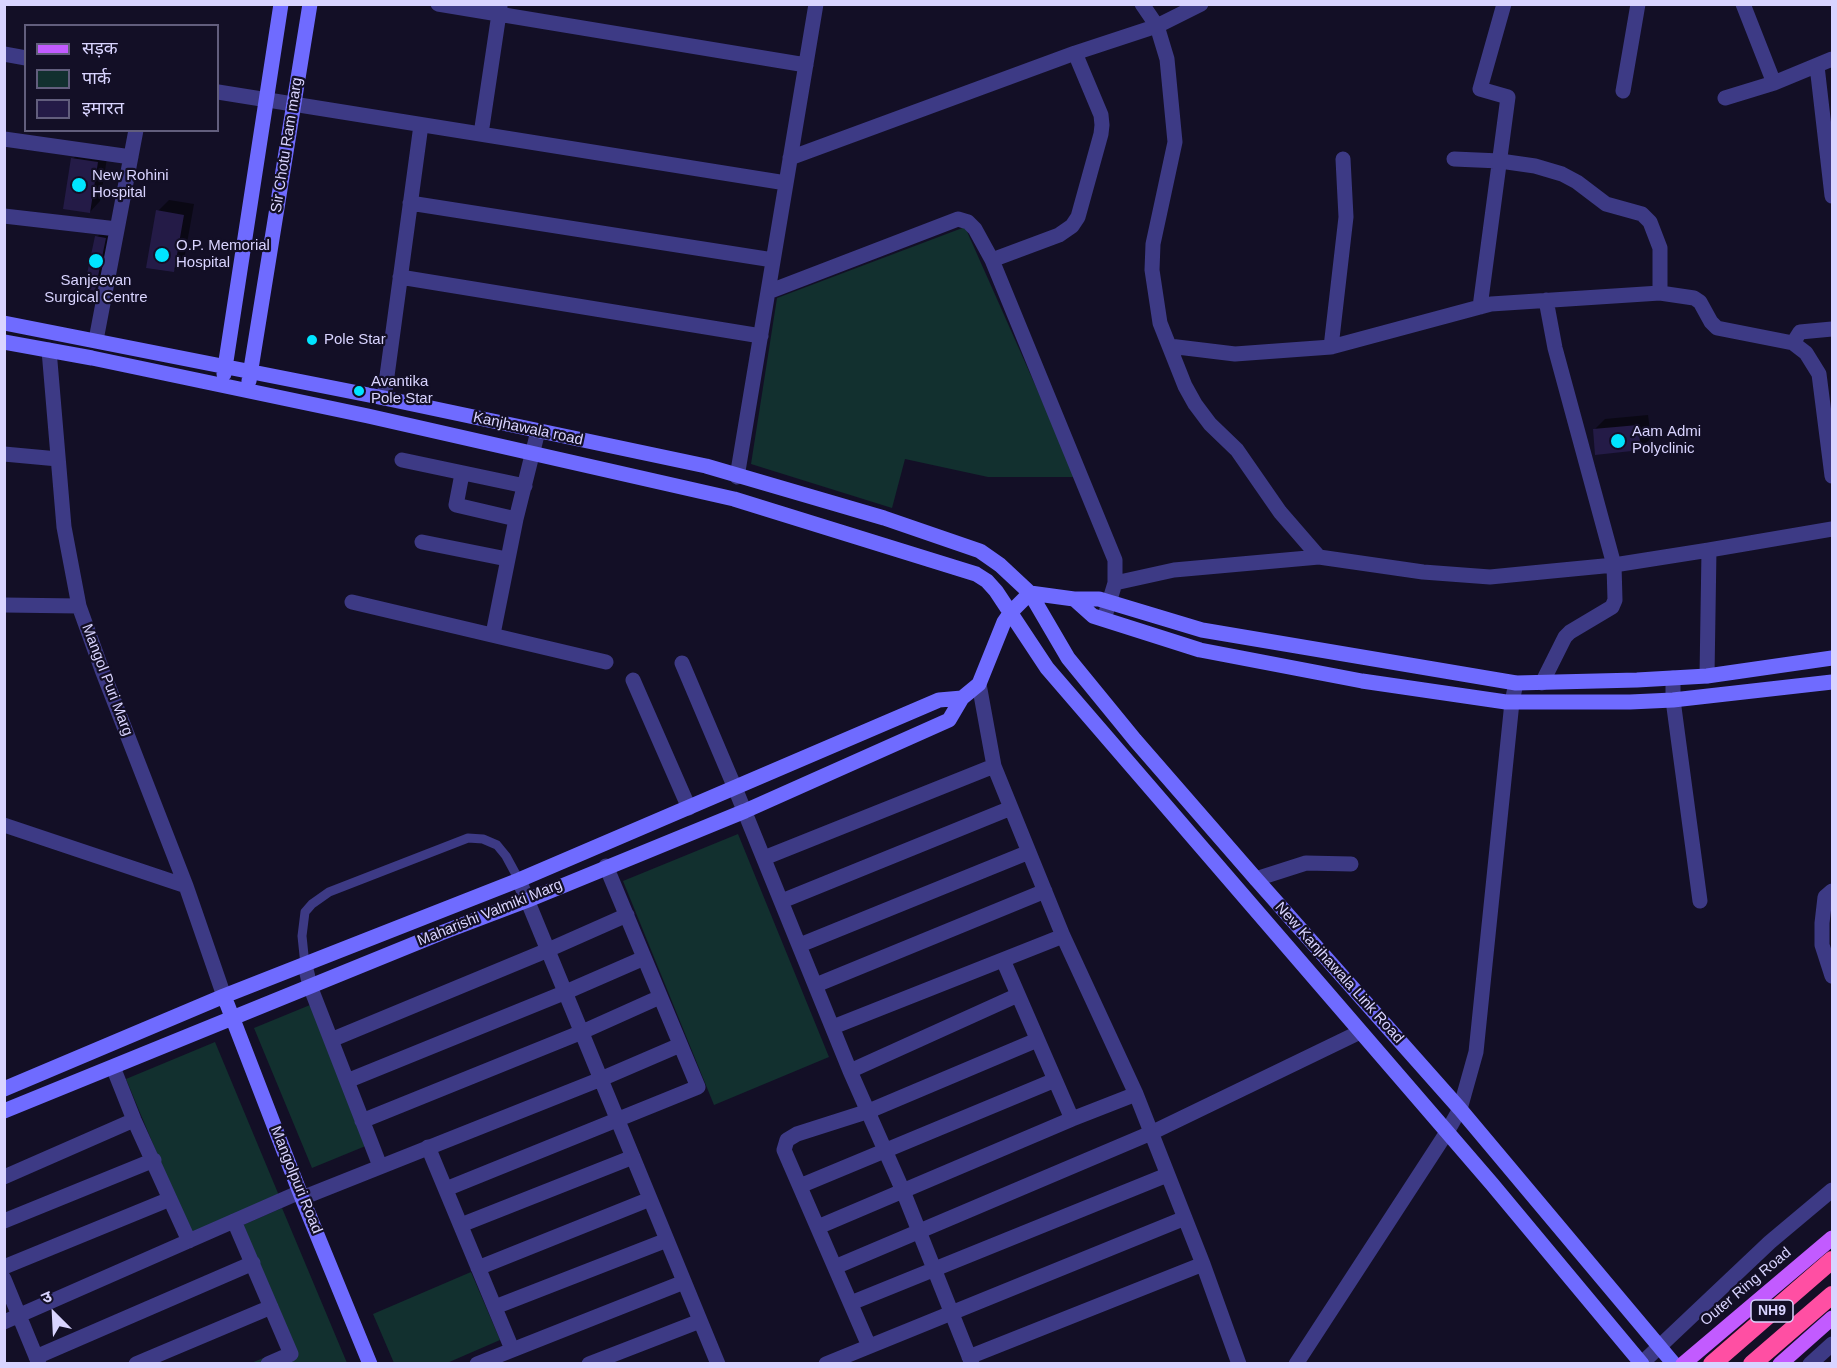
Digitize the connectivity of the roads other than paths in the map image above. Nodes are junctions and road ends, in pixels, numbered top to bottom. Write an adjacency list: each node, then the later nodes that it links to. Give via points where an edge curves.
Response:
1 (281, 4): 22 (main road, Sir Chotu Ram marg)
2 (310, 4): 23 (main road, Sir Chotu Ram marg)
3 (438, 4): 10 (street)
4 (816, 4): 16 (street)
5 (1142, 4): 11 (street)
6 (1201, 4): 11 (street)
7 (1504, 4): 32 (street, via 1480,89 1508,97)
8 (1638, 4): 19 (street)
9 (1743, 4): 18 (street)
10 (499, 9): 16 (street); 26 (street)
11 (1157, 26): 12 (street); 51 (street, via 1167,58 1175,142 1153,244 1152,270 1160,323)
12 (1075, 52): 29 (street); 39 (street, via 1102,125 1078,217 1059,235)
13 (4, 54): 14 (street)
14 (24, 58)
15 (1833, 58): 17 (street)
16 (806, 65): 29 (street)
17 (1817, 66): 18 (street); 34 (street)
18 (1774, 83): 21 (street)
19 (1623, 91)
20 (219, 92): 22 (street)
21 (1725, 98)
22 (266, 100): 23 (street); 54 (main road, Sir Chotu Ram marg)
23 (294, 104): 24 (street); 55 (main road, Sir Chotu Ram marg)
24 (421, 125): 26 (street); 35 (street)
25 (136, 132): 28 (street)
26 (481, 134): 33 (street)
27 (4, 139): 28 (street)
28 (131, 158): 37 (street)
29 (790, 158): 33 (street)
30 (1343, 159): 52 (street, via 1346,217)
31 (1454, 159): 32 (street)
32 (1500, 160): 42 (street, via 1562,174 1606,204 1642,214 1650,222 1660,248); 44 (street)
33 (786, 183): 38 (street)
34 (1833, 196)
35 (410, 203): 38 (street); 40 (street)
36 (4, 216): 37 (street)
37 (117, 229): 48 (street)
38 (773, 260): 41 (street)
39 (992, 260): 41 (street, via 975,229 958,219); 75 (street, via 1115,560)
40 (400, 277): 47 (street); 58 (street)
41 (768, 292): 47 (street)
42 (1660, 293): 43 (street); 50 (street, via 1694,298 1717,328)
43 (1546, 300): 44 (street); 74 (street, via 1555,348)
44 (1480, 307): 52 (street)
45 (4, 323): 48 (main road, Kanjhawala road)
46 (1833, 328): 50 (street, via 1800,332)
47 (761, 336): 66 (street)
48 (96, 340): 54 (main road, Kanjhawala road)
49 (4, 342): 53 (main road, Kanjhawala road)
50 (1793, 343): 65 (street, via 1806,353 1819,374)
51 (1169, 346): 52 (street, via 1235,354); 72 (street, via 1195,404 1247,462 1280,512)
52 (1330, 347)
53 (49, 350): 56 (main road, Kanjhawala road); 62 (street, Mangol Puri Marg)
54 (225, 366): 55 (main road, Kanjhawala road); 56 (main road, Sir Chotu Ram marg)
55 (251, 372): 57 (main road, Sir Chotu Ram marg); 58 (main road, Kanjhawala road)
56 (221, 386): 57 (main road, Kanjhawala road)
57 (246, 391): 61 (main road, Kanjhawala road)
58 (384, 398): 59 (main road, Kanjhawala road)
59 (538, 431): 61 (street); 66 (main road, Kanjhawala road, via 706,466)
60 (4, 454): 62 (street)
61 (534, 454): 67 (street); 82 (main road, Kanjhawala road, via 734,499 971,572 987,581)
62 (58, 459): 81 (street, Mangol Puri Marg, via 64,527)
63 (402, 460): 64 (street)
64 (462, 474): 67 (street); 68 (street, via 456,506)
65 (1833, 476)
66 (737, 477): 76 (main road, Kanjhawala road, via 884,518 980,551)
67 (525, 486): 68 (street)
68 (516, 519): 73 (street)
69 (1833, 529): 71 (street)
70 (422, 542): 73 (street)
71 (1709, 550): 74 (street); 88 (street)
72 (1319, 557): 74 (street, via 1423,573 1490,577); 75 (street, via 1174,570)
73 (507, 559): 84 (street)
74 (1614, 565): 94 (street, via 1612,607 1565,637)
75 (1115, 583): 79 (street)
76 (1030, 593): 77 (main road); 82 (main road, Maharishi Valmiki Marg); 112 (main road, New Kanjhawala Link Road, via 1068,658)
77 (1074, 599): 79 (main road); 83 (main road, via 1093,616)
78 (352, 602): 84 (street)
79 (1111, 603): 83 (street); 93 (main road, via 1202,630)
80 (4, 605): 81 (street)
81 (79, 606): 114 (street, Mangol Puri Marg)
82 (1011, 612): 95 (main road, Maharishi Valmiki Marg); 137 (main road, New Kanjhawala Link Road, via 1047,668)
83 (1104, 619): 98 (main road, via 1200,650 1362,681)
84 (493, 634): 86 (street)
85 (1833, 658): 88 (main road)
86 (606, 662)
87 (682, 663): 101 (street)
88 (1707, 676): 89 (main road)
89 (1673, 678): 91 (main road); 97 (street)
90 (633, 680): 102 (street)
91 (1637, 680): 94 (main road); 99 (main road)
92 (1833, 682): 97 (main road)
93 (1516, 683): 94 (main road); 98 (street)
94 (1542, 683)
95 (979, 684): 96 (main road, Maharishi Valmiki Marg); 100 (street)
96 (962, 698): 101 (main road, Maharishi Valmiki Marg, via 939,700); 104 (main road, Maharishi Valmiki Marg, via 949,720)
97 (1673, 700): 99 (main road); 119 (street)
98 (1512, 702): 99 (main road); 148 (street, via 1476,1052)
99 (1638, 702)
100 (994, 766): 103 (street); 109 (street)
101 (735, 788): 102 (main road, Maharishi Valmiki Marg); 104 (street)
102 (689, 808): 105 (main road, Maharishi Valmiki Marg)
103 (1011, 808): 108 (street); 118 (street)
104 (745, 811): 107 (main road, Maharishi Valmiki Marg); 109 (street)
105 (650, 824): 107 (main road); 113 (main road, Maharishi Valmiki Marg)
106 (4, 825): 114 (street)
107 (658, 845): 111 (main road, Maharishi Valmiki Marg)
108 (1029, 852): 115 (street); 122 (street)
109 (764, 858): 118 (street)
110 (1351, 864): 112 (street, via 1306,863)
111 (606, 866): 117 (main road, Maharishi Valmiki Marg); 120 (street)
112 (1256, 879): 148 (main road, New Kanjhawala Link Road)
113 (519, 880): 117 (street); 126 (main road, Maharishi Valmiki Marg); 126 (lane, via 497,845 468,838 329,892 305,912)
114 (186, 886): 132 (street, Mangol Puri Marg)
115 (1045, 891): 121 (street); 128 (street)
116 (1833, 891): 127 (street, via 1826,897 1822,945)
117 (528, 900): 123 (street); 129 (main road, Maharishi Valmiki Marg)
118 (782, 901): 122 (street)
119 (1700, 901)
120 (627, 915): 123 (street); 124 (street)
121 (1063, 936): 125 (street); 147 (street)
122 (800, 945): 128 (street)
123 (548, 950): 130 (street); 138 (street)
124 (644, 958): 130 (street); 133 (street)
125 (1003, 960): 131 (street); 135 (street)
126 (305, 965): 129 (street); 132 (main road, Maharishi Valmiki Marg)
127 (1833, 976)
128 (816, 985): 135 (street)
129 (310, 986): 134 (main road, Maharishi Valmiki Marg); 138 (street)
130 (566, 992): 136 (street); 145 (street)
131 (1018, 995): 139 (street); 142 (street)
132 (224, 996): 134 (main road, Mangolpuri Road); 146 (main road, Maharishi Valmiki Marg)
133 (660, 997): 136 (street); 140 (street)
134 (232, 1018): 141 (main road, Maharishi Valmiki Marg); 168 (main road, Mangolpuri Road)
135 (834, 1027): 142 (street)
136 (582, 1032): 143 (street); 154 (street)
137 (1360, 1032): 155 (main road, New Kanjhawala Link Road); 156 (street)
138 (330, 1040): 145 (street)
139 (1037, 1040): 144 (street); 150 (street)
140 (680, 1045): 143 (street); 151 (street, via 698,1087)
141 (113, 1067): 149 (main road, Maharishi Valmiki Marg); 153 (street)
142 (850, 1071): 150 (street)
143 (601, 1079): 151 (street); 157 (street)
144 (1055, 1080): 152 (street); 158 (street)
145 (347, 1081): 154 (street)
146 (4, 1089)
147 (1136, 1094): 152 (street); 156 (street)
148 (1460, 1109): 155 (street); 200 (main road, New Kanjhawala Link Road)
149 (4, 1111)
150 (869, 1111): 158 (street); 164 (street, via 787,1140 784,1150)
151 (618, 1119): 159 (street); 165 (street)
152 (1072, 1119): 167 (street)
153 (134, 1120): 160 (street); 163 (street)
154 (362, 1121): 161 (street)
155 (1447, 1132): 205 (main road, New Kanjhawala Link Road); 213 (street)
156 (1150, 1133): 162 (street); 176 (street)
157 (428, 1147): 161 (street); 165 (street)
158 (885, 1151): 164 (street); 167 (street)
159 (633, 1157): 170 (street); 174 (street)
160 (154, 1160): 169 (street); 172 (street)
161 (380, 1166): 168 (street)
162 (1167, 1175): 171 (street); 186 (street)
163 (4, 1177)
164 (800, 1186): 175 (street)
165 (446, 1189): 174 (street)
166 (1833, 1190): 200 (street, via 1770,1242)
167 (903, 1191): 175 (street); 176 (street)
168 (301, 1195): 173 (street); 208 (main road, Mangolpuri Road)
169 (170, 1199): 179 (street); 183 (street)
170 (650, 1199): 178 (street); 185 (street)
171 (1185, 1218): 182 (street); 193 (street)
172 (4, 1221)
173 (234, 1221): 179 (street); 181 (street)
174 (461, 1225): 185 (street)
175 (818, 1227): 184 (street)
176 (919, 1231): 184 (street); 186 (street)
177 (1833, 1238): 215 (main road, Outer Ring Road)
178 (667, 1240): 188 (street); 192 (street)
179 (189, 1241): 194 (street)
180 (1833, 1260): 216 (highway, NH9)
181 (253, 1263): 191 (street); 202 (street)
182 (1203, 1264): 203 (street); 212 (street)
183 (4, 1267)
184 (836, 1267): 190 (street)
185 (478, 1268): 192 (street)
186 (933, 1269): 190 (street); 193 (street)
187 (4, 1279): 194 (street)
188 (684, 1282): 196 (street); 201 (street)
189 (1833, 1295): 217 (highway, NH9)
190 (851, 1303): 199 (street)
191 (271, 1307): 206 (street); 207 (street, via 291,1354)
192 (495, 1307): 201 (street)
193 (951, 1312): 199 (street); 203 (street)
194 (20, 1316): 197 (street); 202 (street)
195 (1833, 1318): 218 (main road)
196 (700, 1321): 204 (street); 210 (street)
197 (4, 1322)
198 (1833, 1344): 219 (street)
199 (869, 1346): 211 (street)
200 (1659, 1346): 205 (street); 214 (main road, New Kanjhawala Link Road)
201 (512, 1349): 209 (street)
202 (38, 1360)
203 (971, 1360)
204 (715, 1363)
205 (1642, 1363)
206 (136, 1364)
207 (268, 1364)
208 (370, 1364)
209 (477, 1364)
210 (589, 1364)
211 (826, 1364)
212 (1239, 1364)
213 (1296, 1364)
214 (1674, 1364)
215 (1683, 1364)
216 (1712, 1364)
217 (1752, 1364)
218 (1780, 1364)
219 (1810, 1364)

